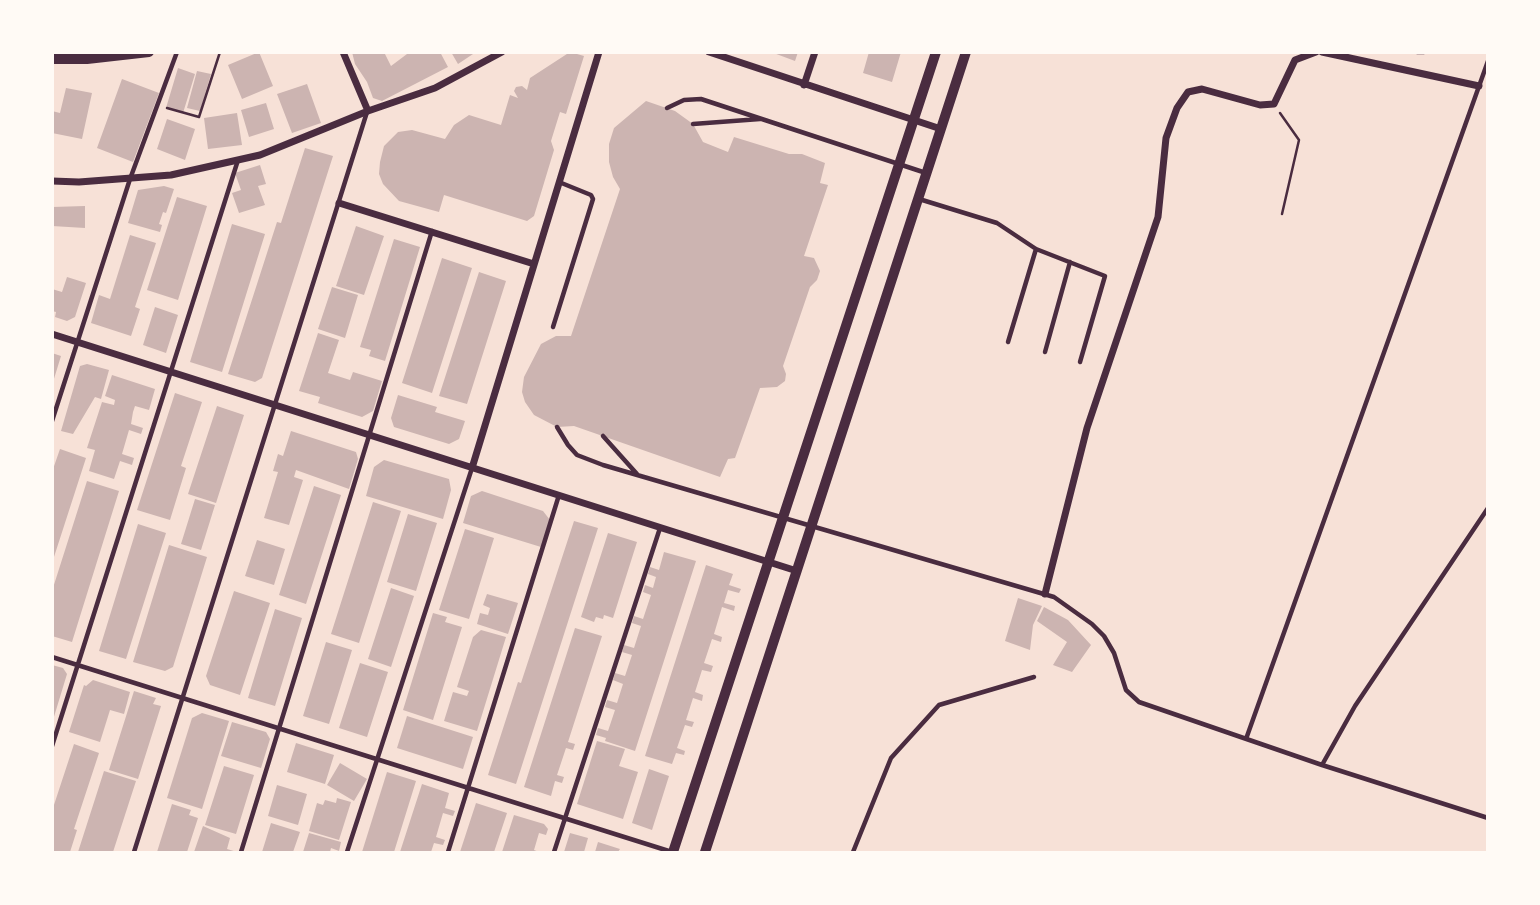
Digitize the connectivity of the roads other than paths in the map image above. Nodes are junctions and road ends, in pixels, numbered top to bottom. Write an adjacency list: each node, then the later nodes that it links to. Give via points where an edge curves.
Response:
1 (149, 52): 14 (street)
2 (177, 52): 28 (lane)
3 (343, 52): 20 (street)
4 (502, 52): 20 (street, via 435,88)
5 (599, 52): 30 (street)
6 (709, 52): 17 (street)
7 (815, 52): 17 (street)
8 (936, 52): 22 (street)
9 (966, 52): 24 (street)
10 (1316, 52): 58 (street, via 1295,60 1274,104 1260,105 1202,89 1188,92 1177,108 1166,138 1158,217 1087,428)
11 (1322, 52): 18 (street)
12 (1417, 52): 13 (lane)
13 (1424, 52)
14 (132, 54): 15 (street)
15 (52, 59)
16 (1487, 61): 18 (lane)
17 (804, 85): 22 (street)
18 (1479, 86): 64 (lane)
19 (667, 108): 21 (lane, via 701,99)
20 (368, 111): 25 (street); 32 (lane)
21 (764, 119): 23 (lane); 26 (lane)
22 (913, 119): 24 (street); 26 (street)
23 (693, 124)
24 (941, 129): 27 (street)
25 (238, 160): 28 (street); 43 (lane)
26 (898, 164): 27 (lane); 53 (street)
27 (927, 173): 31 (street)
28 (130, 179): 29 (street); 39 (lane)
29 (52, 181)
30 (559, 182): 36 (street); 37 (lane, via 593,199)
31 (918, 199): 34 (lane, via 998,223); 54 (street)
32 (339, 203): 33 (street); 44 (lane)
33 (432, 231): 36 (street); 47 (lane)
34 (1036, 249): 35 (lane); 40 (lane)
35 (1070, 262): 41 (lane); 42 (lane, via 1105,276)
36 (534, 264): 49 (street)
37 (553, 327)
38 (52, 334): 39 (street)
39 (78, 342): 43 (street); 45 (lane)
40 (1008, 342)
41 (1045, 352)
42 (1080, 362)
43 (171, 371): 44 (street); 60 (lane)
44 (275, 405): 47 (street); 62 (lane)
45 (52, 421)
46 (557, 427): 50 (lane, via 578,455)
47 (369, 435): 49 (street); 63 (lane)
48 (603, 436): 50 (lane)
49 (472, 468): 51 (street); 66 (lane)
50 (638, 476): 53 (lane)
51 (559, 495): 55 (street); 68 (lane)
52 (1488, 508): 67 (lane, via 1355,705)
53 (782, 516): 54 (lane); 56 (street)
54 (812, 525): 57 (street); 58 (lane)
55 (660, 528): 56 (street); 69 (lane)
56 (767, 562): 57 (street); 76 (street)
57 (797, 571): 77 (street)
58 (1045, 594): 64 (lane, via 1070,607 1104,636 1126,690 1139,702)
59 (52, 657): 60 (lane)
60 (78, 664): 62 (lane); 65 (lane)
61 (1034, 677): 78 (lane, via 939,705 891,758)
62 (183, 698): 63 (lane); 71 (lane)
63 (279, 728): 66 (lane); 72 (lane)
64 (1246, 740): 67 (lane)
65 (52, 746)
66 (376, 759): 68 (lane); 73 (lane)
67 (1322, 765): 70 (lane)
68 (467, 788): 69 (lane); 74 (lane)
69 (565, 818): 75 (lane); 76 (lane)
70 (1488, 818)
71 (134, 852)
72 (241, 852)
73 (347, 852)
74 (448, 852)
75 (554, 852)
76 (673, 852)
77 (705, 852)
78 (853, 852)

